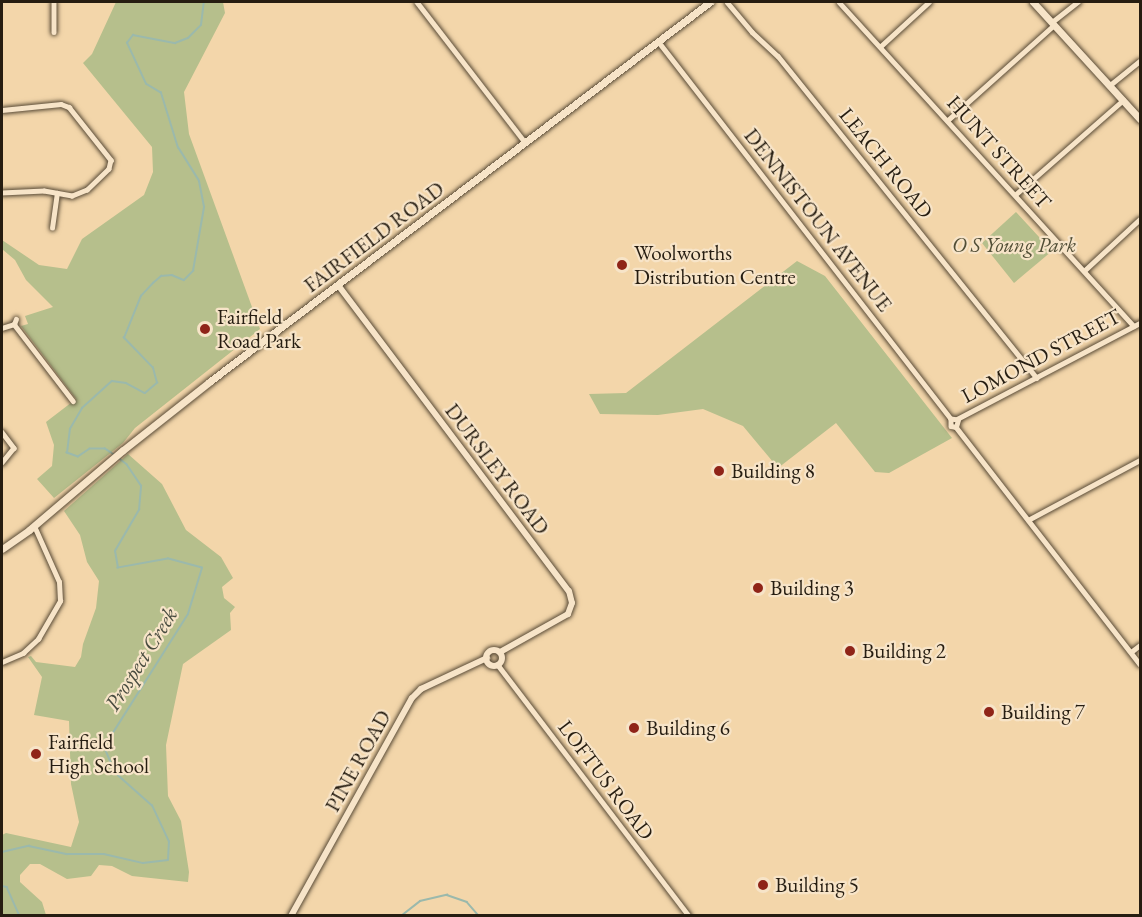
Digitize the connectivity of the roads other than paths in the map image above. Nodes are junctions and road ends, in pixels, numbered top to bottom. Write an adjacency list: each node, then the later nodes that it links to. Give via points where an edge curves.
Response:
1 (54, 2): 10 (street)
2 (417, 2): 19 (street)
3 (710, 2): 11 (main road, FAIRFIELD ROAD)
4 (727, 2): 30 (street, LEACH ROAD, via 792,73)
5 (839, 2): 12 (street, HUNT STREET)
6 (929, 2): 12 (street)
7 (1033, 2): 9 (main road)
8 (1078, 2): 9 (street)
9 (1053, 23): 14 (main road); 18 (street)
10 (54, 32)
11 (658, 41): 19 (main road, FAIRFIELD ROAD); 32 (street, DENNISTOUN AVENUE)
12 (881, 46): 18 (street, HUNT STREET)
13 (1140, 61): 14 (street)
14 (1110, 85): 15 (main road)
15 (1123, 100): 17 (main road); 22 (street)
16 (2, 110): 21 (street, via 61,104 69,107 111,160 109,169 87,190 72,196)
17 (1140, 119)
18 (948, 120): 22 (street, HUNT STREET)
19 (525, 142): 26 (main road, FAIRFIELD ROAD)
20 (2, 192): 21 (street)
21 (57, 194): 24 (street)
22 (1016, 195): 25 (street, HUNT STREET)
23 (1140, 219): 25 (street)
24 (52, 228)
25 (1084, 271): 28 (street, HUNT STREET)
26 (338, 285): 37 (main road, FAIRFIELD ROAD, via 123,450); 40 (street, DURSLEY ROAD, via 569,591 573,603 568,614)
27 (1140, 323): 28 (street, LOMOND STREET)
28 (1134, 326): 30 (street, LOMOND STREET)
29 (2, 328): 31 (street, via 15,321)
30 (1037, 378): 32 (street, LOMOND STREET)
31 (73, 401)
32 (954, 419): 36 (street, via 959,423 956,427)
33 (2, 432): 35 (street, via 14,448)
34 (1140, 460): 36 (street)
35 (2, 463)
36 (1028, 520): 41 (street)
37 (34, 526): 38 (main road, FAIRFIELD ROAD); 43 (street, via 59,582 60,601 38,639 22,653)
38 (2, 549)
39 (1140, 645): 41 (street)
40 (500, 652): 42 (street, via 491,650); 44 (street, via 502,659)
41 (1131, 652): 45 (street)
42 (487, 658): 44 (street, via 491,664); 46 (street, PINE ROAD, via 421,689 412,698)
43 (2, 662)
44 (498, 664): 47 (street, LOFTUS ROAD)
45 (1140, 664)
46 (291, 915)
47 (689, 915)

